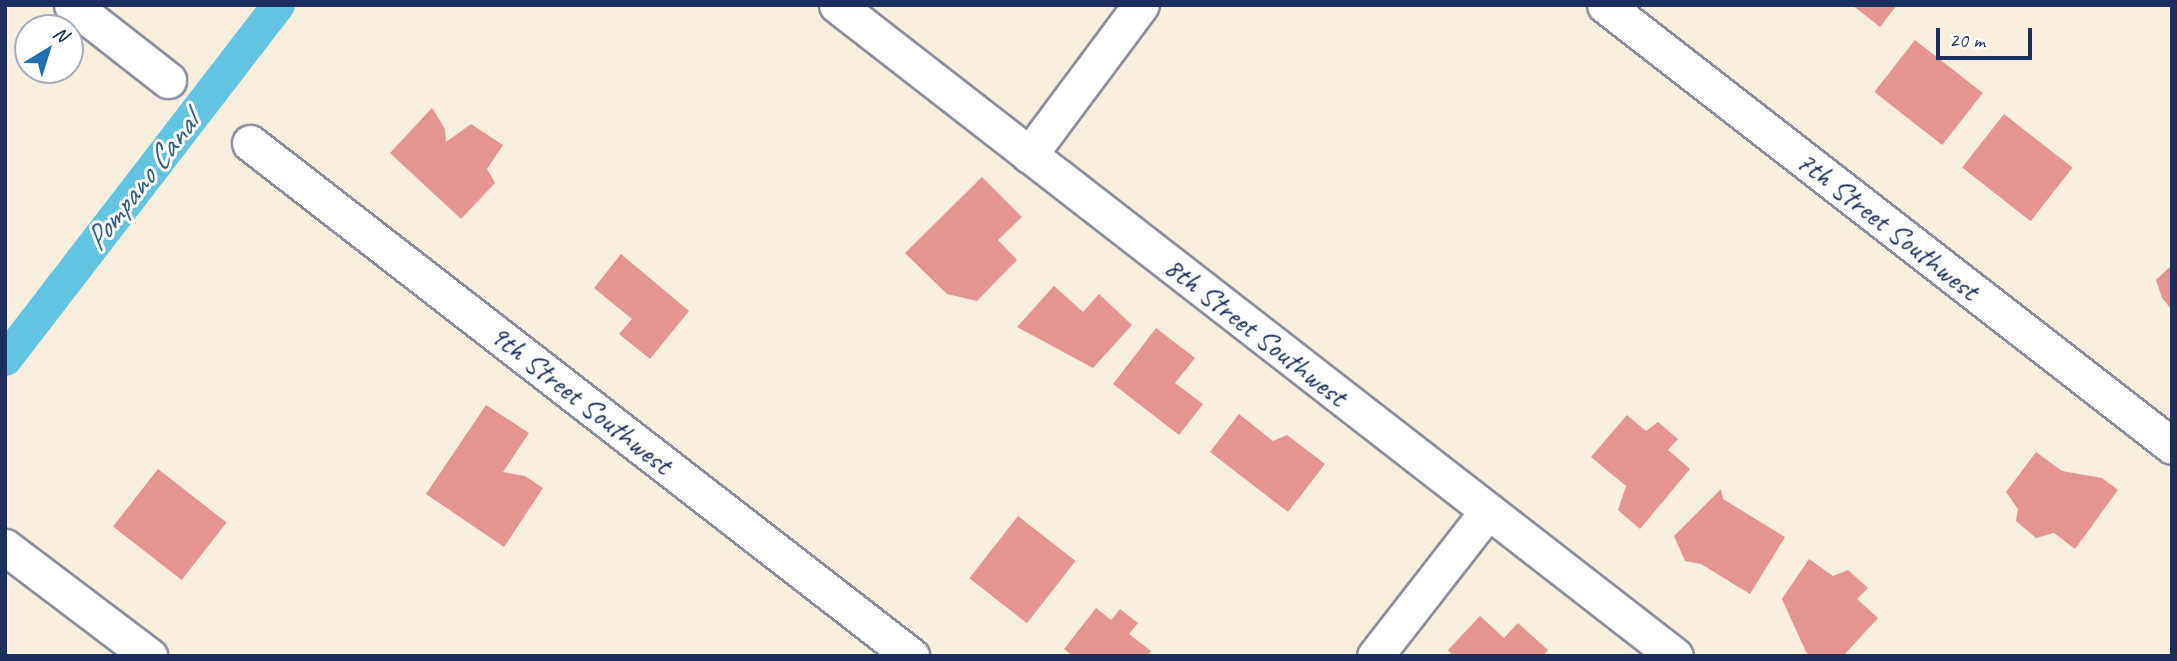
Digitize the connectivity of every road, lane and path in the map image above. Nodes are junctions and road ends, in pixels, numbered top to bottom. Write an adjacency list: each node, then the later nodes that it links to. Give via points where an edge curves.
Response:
1 (72, 5): 5 (street)
2 (837, 5): 7 (street, 8th Street Southwest)
3 (1142, 5): 7 (street)
4 (1605, 5): 8 (street, 7th Street Southwest)
5 (168, 80)
6 (250, 143): 12 (street, 9th Street Southwest)
7 (1029, 155): 9 (street, 8th Street Southwest)
8 (2172, 446)
9 (1488, 511): 13 (street); 14 (street, 8th Street Southwest)
10 (5, 547): 11 (street)
11 (149, 656)
12 (911, 656)
13 (1375, 656)
14 (1675, 656)

